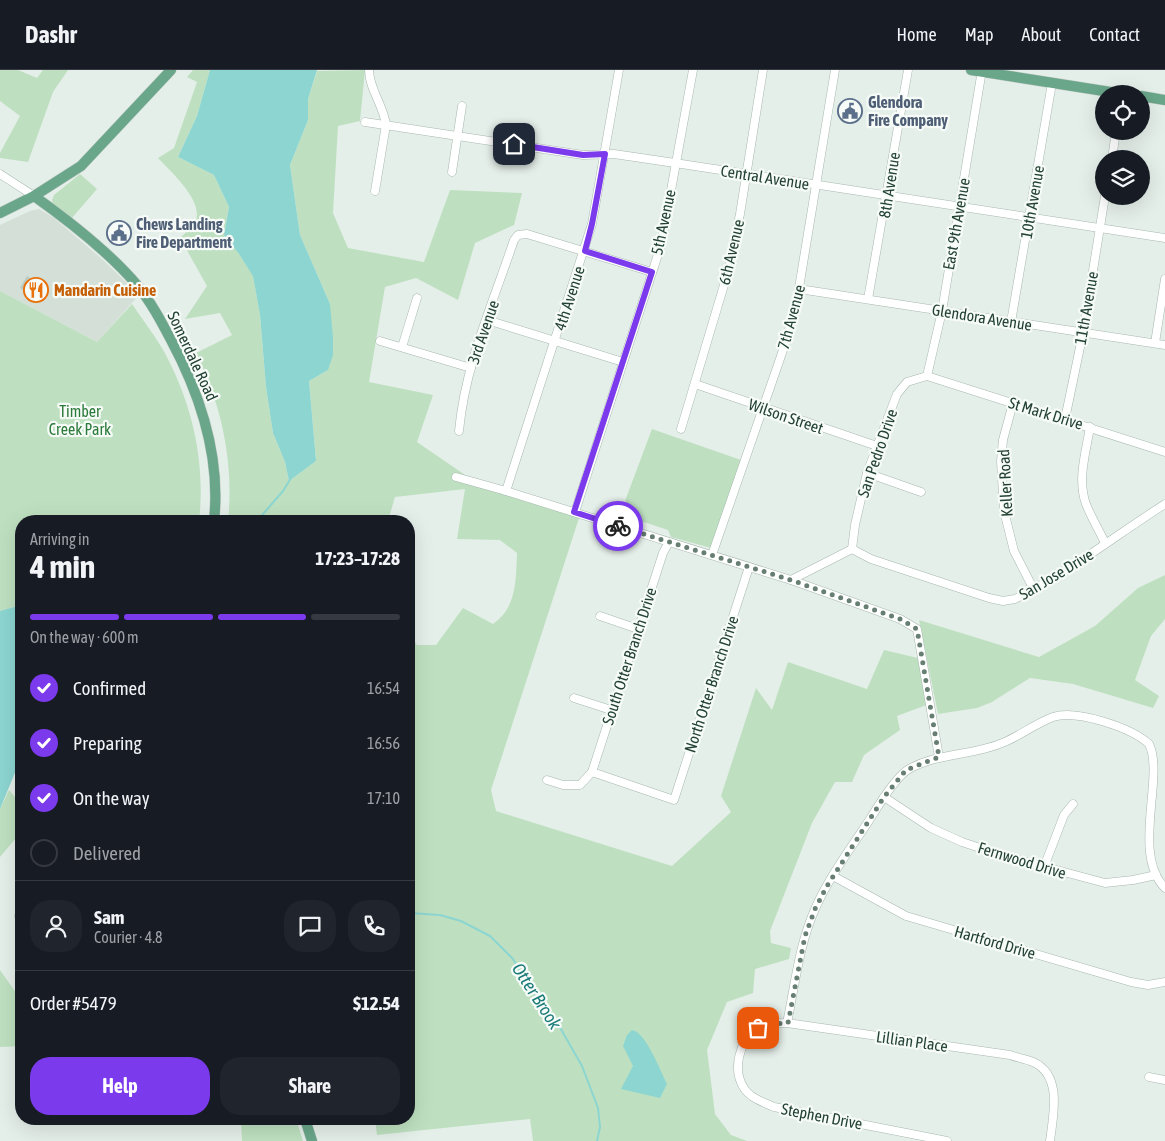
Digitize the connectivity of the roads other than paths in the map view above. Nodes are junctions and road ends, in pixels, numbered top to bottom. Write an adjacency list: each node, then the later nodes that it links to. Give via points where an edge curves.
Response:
1 (172, 70): 25 (main road, via 80,166)
2 (369, 70): 15 (street)
3 (619, 70): 17 (street, 4th Avenue)
4 (693, 70): 18 (street, 5th Avenue)
5 (763, 70): 21 (street, 6th Avenue)
6 (835, 70): 22 (street, 7th Avenue)
7 (908, 70): 24 (street, 8th Avenue)
8 (978, 71): 9 (main road); 27 (street, East 9th Avenue)
9 (1052, 83): 10 (main road); 29 (street, 10th Avenue)
10 (1095, 90)
11 (1150, 98): 12 (main road)
12 (1165, 100)
13 (462, 106): 16 (street)
14 (365, 122): 15 (street, Central Avenue)
15 (386, 125): 16 (street, Central Avenue); 23 (street)
16 (457, 135): 17 (street, Central Avenue, via 583,155); 19 (street)
17 (605, 154): 18 (street, Central Avenue); 32 (street, 4th Avenue)
18 (675, 163): 21 (street, Central Avenue); 33 (street, 5th Avenue, via 661,245)
19 (452, 172)
20 (0, 174): 25 (street)
21 (747, 174): 22 (street, Central Avenue); 50 (street, 6th Avenue, via 727,275)
22 (816, 184): 24 (street, Central Avenue); 35 (street, 7th Avenue)
23 (375, 191)
24 (888, 195): 27 (street, Central Avenue); 37 (street, 8th Avenue)
25 (34, 196): 28 (main road); 65 (main road, Somerdale Road, via 125,272 160,318 195,388 203,414 215,472)
26 (1104, 205): 30 (street, 11th Avenue)
27 (960, 206): 29 (street, Central Avenue); 38 (street, East 9th Avenue)
28 (0, 213)
29 (1030, 217): 30 (street, Central Avenue); 40 (street, 10th Avenue)
30 (1100, 228): 31 (street, Central Avenue); 41 (street, 11th Avenue)
31 (1165, 238)
32 (585, 251): 33 (street); 39 (street, 3rd Avenue, via 527,234 518,235); 43 (street, 4th Avenue)
33 (652, 272): 47 (street, 5th Avenue)
34 (1165, 279): 44 (street)
35 (799, 288): 37 (street, Glendora Avenue); 52 (street, 7th Avenue, via 782,353)
36 (418, 298): 46 (street)
37 (868, 299): 38 (street, Glendora Avenue)
38 (942, 311): 40 (street, Glendora Avenue); 49 (street, East 9th Avenue)
39 (487, 320): 43 (street); 48 (street, 3rd Avenue)
40 (1011, 322): 41 (street, Glendora Avenue)
41 (1083, 333): 44 (street, Glendora Avenue); 53 (street, 11th Avenue)
42 (380, 341): 46 (street)
43 (555, 341): 47 (street); 61 (street, 4th Avenue)
44 (1155, 344): 45 (street, Glendora Avenue)
45 (1165, 345)
46 (402, 347): 48 (street)
47 (623, 362): 64 (street, 5th Avenue)
48 (470, 368): 56 (street, 3rd Avenue)
49 (927, 376): 51 (street, St Mark Drive); 57 (street, San Pedro Drive, via 907,382 901,388)
50 (696, 384): 52 (street, Wilson Street); 55 (street, 6th Avenue)
51 (1013, 402): 53 (street, St Mark Drive); 72 (street, Keller Road, via 1001,461 1004,511 1014,551)
52 (762, 408): 57 (street, Wilson Street); 69 (street, 7th Avenue)
53 (1065, 419): 54 (street, St Mark Drive)
54 (1090, 427): 58 (street, St Mark Drive); 67 (street, via 1082,489 1086,505)
55 (681, 429)
56 (459, 431)
57 (877, 446): 59 (street, San Pedro Drive)
58 (1165, 452)
59 (867, 473): 62 (street); 68 (street, San Pedro Drive)
60 (456, 477): 61 (street)
61 (506, 491): 64 (street)
62 (921, 492)
63 (1165, 504): 67 (street, San Jose Drive)
64 (574, 512): 66 (street)
65 (214, 515)
66 (669, 542): 69 (street); 74 (street, South Otter Branch Drive)
67 (1105, 543): 72 (street, San Jose Drive)
68 (852, 548): 71 (street); 72 (street, San Jose Drive, via 871,559 989,598 1015,599)
69 (712, 555): 70 (street)
70 (749, 567): 71 (street); 78 (street, North Otter Branch Drive, via 674,800)
71 (791, 580): 77 (street, via 900,619 917,629)
72 (1034, 590)
73 (600, 616): 74 (street)
74 (638, 629): 76 (street, South Otter Branch Drive)
75 (574, 698): 76 (street)
76 (611, 710): 78 (street, South Otter Branch Drive)
77 (939, 757): 80 (street, via 906,770); 83 (street, via 1005,742 1064,714 1082,716 1142,738 1150,745 1160,764 1153,833)
78 (592, 772): 79 (street, via 580,785 563,785)
79 (547, 780)
80 (884, 797): 82 (street, Fernwood Drive, via 931,828 962,842); 84 (street)
81 (1073, 804): 82 (street, via 1064,815)
82 (1044, 867): 83 (street, Fernwood Drive, via 1105,883)
83 (1156, 875): 85 (street)
84 (833, 876): 86 (street, Hartford Drive, via 906,916 1131,982 1148,985); 87 (street, via 805,936)
85 (1165, 888)
86 (1165, 982)
87 (788, 1023): 88 (street, Lillian Place, via 771,1024 758,1028 752,1034 739,1053); 94 (street, Lillian Place, via 1034,1062 1043,1069 1054,1092)
88 (739, 1076): 93 (street, Stephen Drive, via 750,1095 774,1106)
89 (1149, 1077): 90 (street)
90 (1165, 1080)
91 (308, 1125): 92 (main road)
92 (312, 1141)
93 (945, 1141)
94 (1050, 1141)

